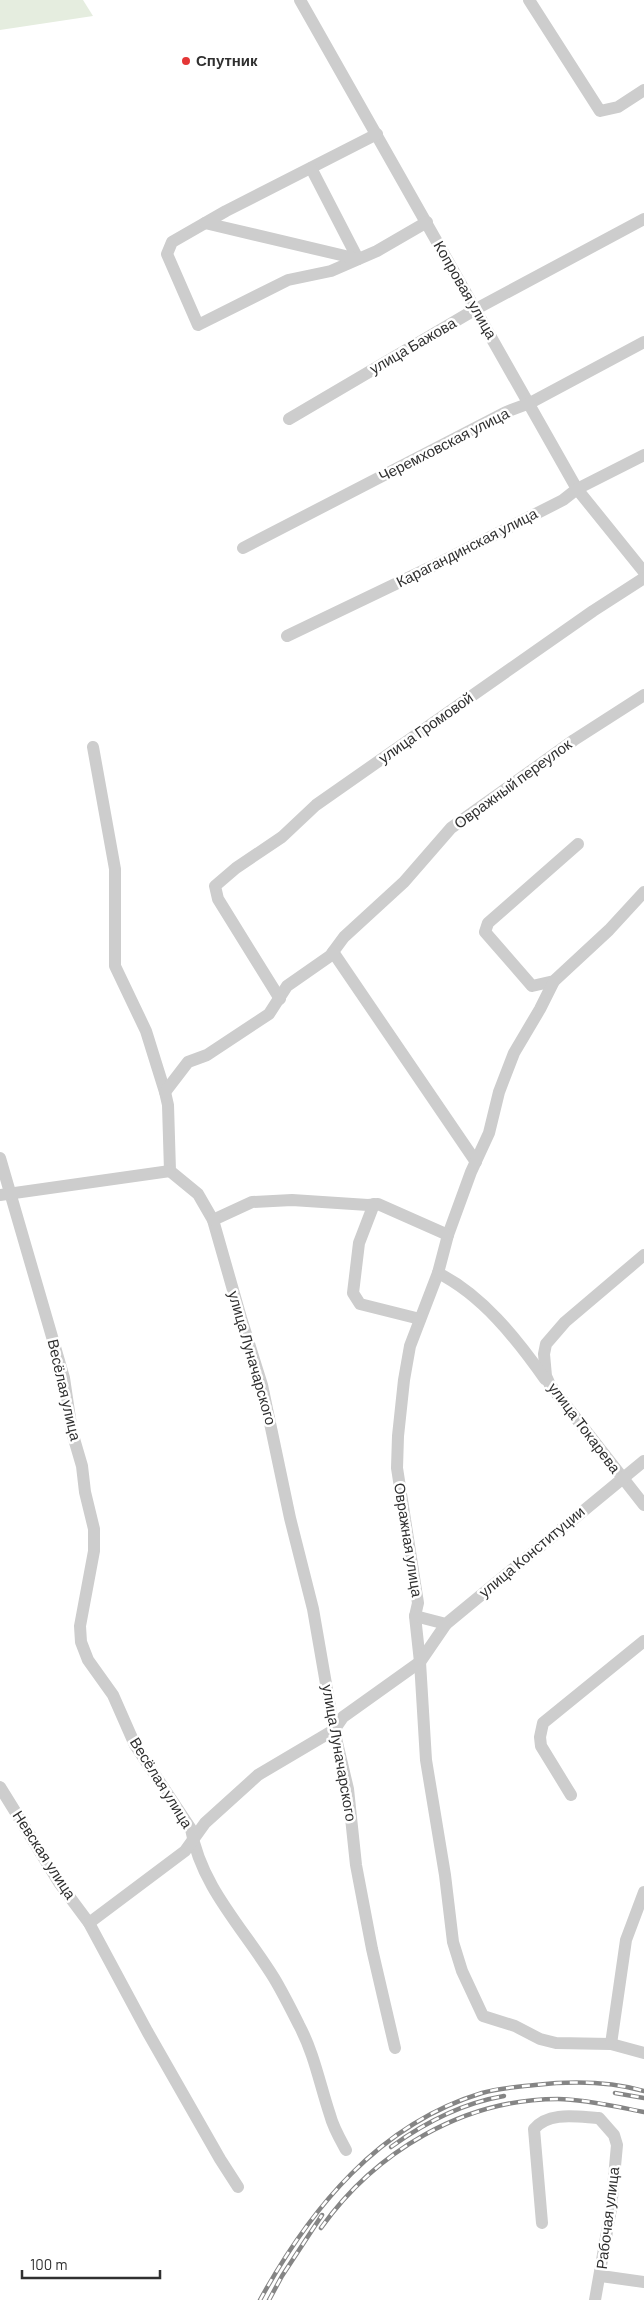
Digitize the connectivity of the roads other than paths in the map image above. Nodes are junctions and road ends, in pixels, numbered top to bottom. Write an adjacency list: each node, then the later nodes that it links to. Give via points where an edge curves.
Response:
1 (300, 0): 4 (street, Копровая улица)
2 (530, 0): 3 (street, via 600,111 618,107)
3 (644, 90)
4 (376, 134): 5 (street); 7 (street, Копровая улица)
5 (312, 168): 8 (street); 9 (street)
6 (644, 219): 10 (street, улица Бажова)
7 (426, 222): 9 (street); 10 (street, Копровая улица)
8 (206, 223): 9 (street); 9 (street, via 172,242 167,254 198,325 288,280 331,271)
9 (358, 259)
10 (476, 309): 12 (street, Копровая улица); 13 (street, улица Бажова)
11 (644, 342): 12 (street, Черемховская улица)
12 (530, 403): 15 (street, Копровая улица); 16 (street, Черемховская улица, via 506,412)
13 (289, 419)
14 (644, 455): 15 (street, Карагандинская улица)
15 (577, 489): 17 (street, Копровая улица); 19 (street, Карагандинская улица, via 563,500 434,566)
16 (243, 548)
17 (644, 572)
18 (644, 578): 26 (street, улица Громовой, via 316,805 282,837 215,886 218,899)
19 (287, 636)
20 (644, 695): 24 (street, Овражный переулок, via 574,740 451,828 404,882 344,937)
21 (93, 747): 27 (street, via 115,870 115,966 146,1031)
22 (578, 844): 25 (street, via 488,923 485,932 532,986)
23 (644, 892): 25 (street)
24 (331, 954): 26 (street, Овражный переулок, via 287,986); 29 (street)
25 (554, 981): 29 (street, Овражная улица, via 514,1053 499,1092 490,1133)
26 (280, 999): 27 (street, Овражный переулок, via 269,1014 249,1028 206,1055 188,1062)
27 (165, 1092): 30 (street)
28 (0, 1158): 31 (street)
29 (476, 1162): 35 (street, Овражная улица)
30 (170, 1171): 31 (street); 34 (street, улица Луначарского, via 198,1194)
31 (6, 1194): 32 (street); 50 (street, Весёлая улица, via 64,1378 72,1432 94,1529 94,1551 80,1626 81,1642 88,1660 113,1694 135,1745 191,1829)
32 (0, 1204)
33 (374, 1204): 34 (street, via 292,1200 252,1202); 35 (street); 38 (street, via 359,1243 353,1293 360,1304)
34 (213, 1220): 47 (street, улица Луначарского, via 262,1385 313,1609)
35 (448, 1235): 37 (street, Овражная улица)
36 (644, 1255): 39 (street, улица Токарева, via 565,1322 546,1344 546,1376)
37 (438, 1273): 38 (street, Овражная улица); 39 (street, via 466,1288 493,1315)
38 (420, 1319): 43 (street, Овражная улица, via 405,1372 397,1468 418,1603)
39 (550, 1385): 41 (street, улица Токарева)
40 (644, 1461): 41 (street, улица Конституции)
41 (622, 1479): 42 (street, улица Токарева); 44 (street, улица Конституции)
42 (644, 1505)
43 (414, 1616): 44 (street); 46 (street, Овражная улица)
44 (446, 1624): 46 (street, улица Конституции)
45 (644, 1641): 49 (street, via 543,1723 541,1746)
46 (420, 1662): 47 (street, via 343,1717); 53 (street, Овражная улица, via 426,1760 453,1942 458,1961 483,2016 556,2043)
47 (334, 1730): 50 (street, via 258,1775 205,1823); 54 (street, улица Луначарского, via 348,1789 356,1865 372,1949)
48 (0, 1787): 52 (street, Невская улица, via 60,1884)
49 (571, 1795)
50 (193, 1839): 52 (street, via 185,1851); 56 (street, Весёлая улица, via 210,1882 274,1978 301,2027 330,2118)
51 (644, 1892): 53 (street, via 626,1940)
52 (89, 1923): 57 (street, Невская улица, via 147,2031)
53 (611, 2044): 55 (street, Овражная улица)
54 (395, 2048)
55 (644, 2053)
56 (346, 2150)
57 (238, 2187)
58 (542, 2223): 59 (street, Рабочая улица, via 534,2129 540,2121 559,2116 600,2118 614,2135 617,2145)
59 (601, 2276): 60 (street); 61 (street, Рабочая улица)
60 (644, 2282)
61 (595, 2300)

